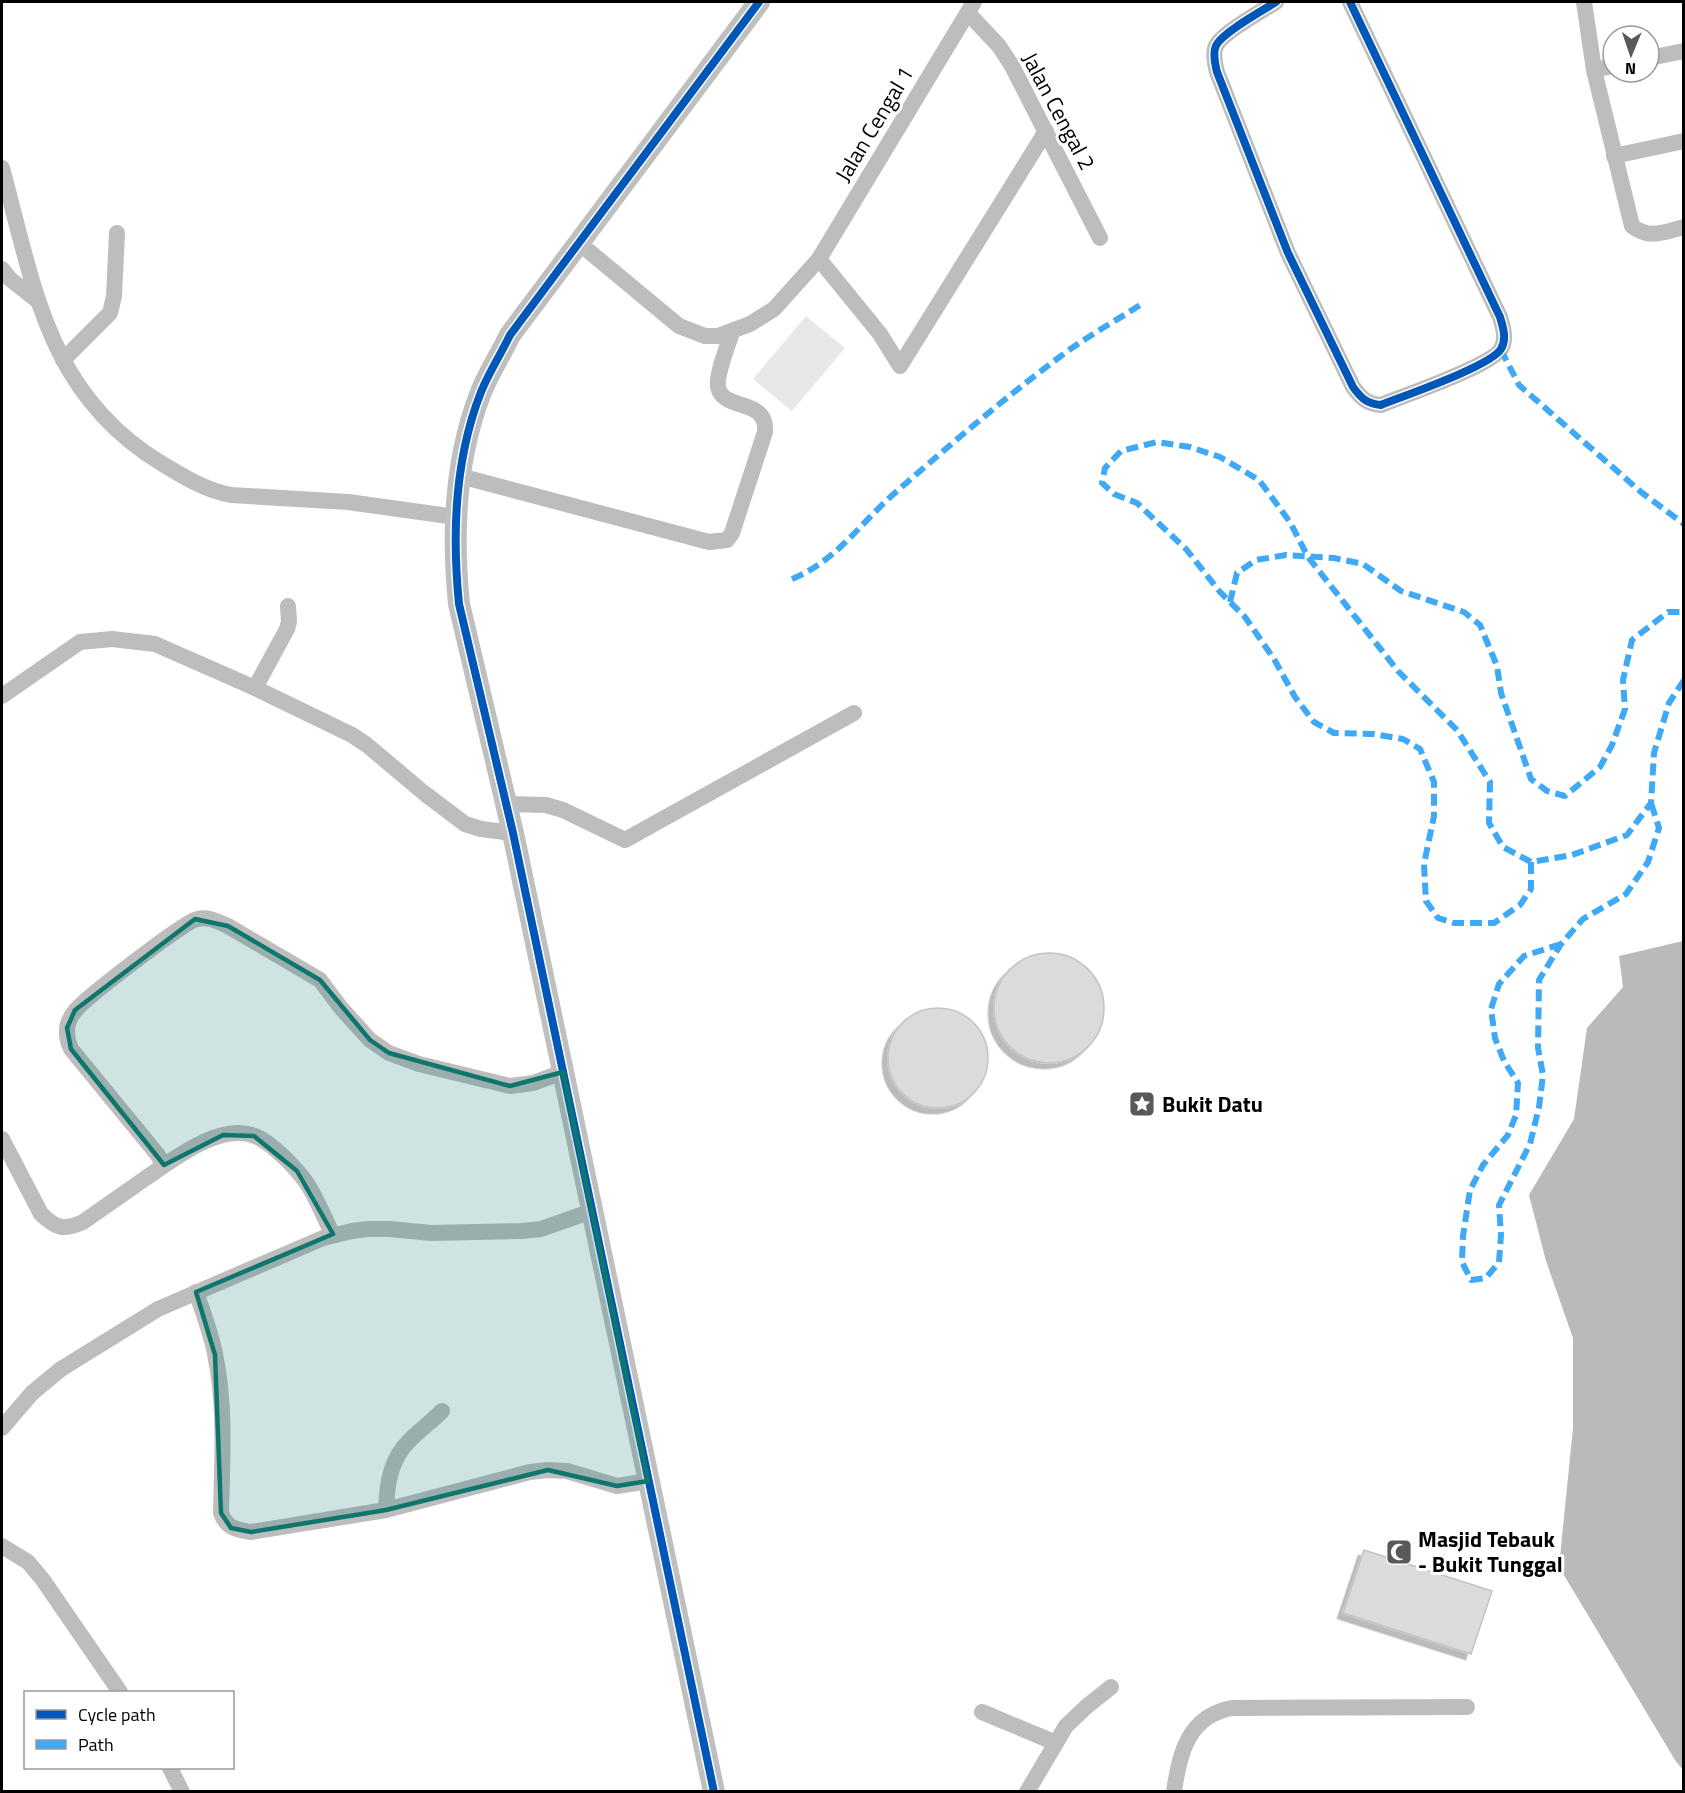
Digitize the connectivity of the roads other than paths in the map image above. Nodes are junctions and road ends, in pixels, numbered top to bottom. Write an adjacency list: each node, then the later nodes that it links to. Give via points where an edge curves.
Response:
1 (759, 2): 18 (street)
2 (1276, 2): 3 (street, via 1216,45 1217,72 1288,253 1353,387 1360,397 1381,405 1485,363 1501,350 1504,335 1500,317)
3 (1350, 2)
4 (1584, 2): 9 (street)
5 (971, 7): 10 (street, Jalan Cengal 2, via 1012,66); 19 (street, Jalan Cengal 1)
6 (1683, 51): 7 (street)
7 (1661, 56)
8 (1601, 69): 9 (street)
9 (1594, 70): 12 (street)
10 (1046, 131): 17 (street, Jalan Cengal 2); 19 (street, via 900,366 874,326)
11 (1683, 141): 12 (street)
12 (1614, 156): 15 (street, via 1632,226 1641,234 1652,235)
13 (2, 168): 14 (street)
14 (7, 206): 21 (street)
15 (1683, 227)
16 (117, 233): 23 (street, via 110,314)
17 (1100, 238)
18 (579, 243): 22 (street, via 679,326 705,336); 24 (street, via 510,335 486,381 469,429)
19 (819, 259): 22 (street, Jalan Cengal 1, via 774,309)
20 (2, 269): 21 (street)
21 (38, 301): 23 (street)
22 (732, 332): 24 (street, via 718,388 724,398 759,412 766,425 727,540 709,542)
23 (63, 360): 25 (street, via 110,425 149,456 214,492 348,502)
24 (460, 476): 25 (street)
25 (456, 517): 30 (street, via 459,604)
26 (288, 606): 27 (street, via 289,622)
27 (255, 688): 28 (street, via 155,644 112,639 80,642); 31 (street, via 352,735 465,824)
28 (2, 696)
29 (854, 713): 30 (street, via 625,840 563,810)
30 (506, 804): 31 (street)
31 (513, 833): 32 (street)
32 (563, 1072): 34 (street, via 510,1086 389,1053 370,1040 320,980 228,926 195,919 75,1010 67,1028 71,1050); 35 (street)
33 (2, 1139): 34 (street, via 41,1214 58,1227 83,1222)
34 (164, 1165): 36 (street, via 223,1135 254,1136 266,1142 308,1184)
35 (592, 1210): 36 (street, via 541,1229 521,1231 431,1233 379,1229); 40 (street)
36 (333, 1235): 37 (street)
37 (196, 1292): 39 (street, via 158,1309 61,1369 32,1393); 41 (street, via 216,1355 220,1386 224,1522 231,1528 251,1532)
38 (442, 1411): 41 (street, via 409,1440 392,1465)
39 (2, 1428)
40 (648, 1481): 41 (street, via 617,1486 587,1475 548,1470); 50 (street)
41 (386, 1510)
42 (2, 1546): 44 (street, via 28,1562 43,1580)
43 (1111, 1687): 47 (street, via 1066,1726)
44 (119, 1691)
45 (1467, 1707): 52 (street, via 1219,1710 1192,1731 1178,1761)
46 (982, 1712): 47 (street)
47 (1056, 1743): 51 (street)
48 (171, 1769): 49 (street)
49 (182, 1791)
50 (714, 1791)
51 (1027, 1791)
52 (1174, 1791)

